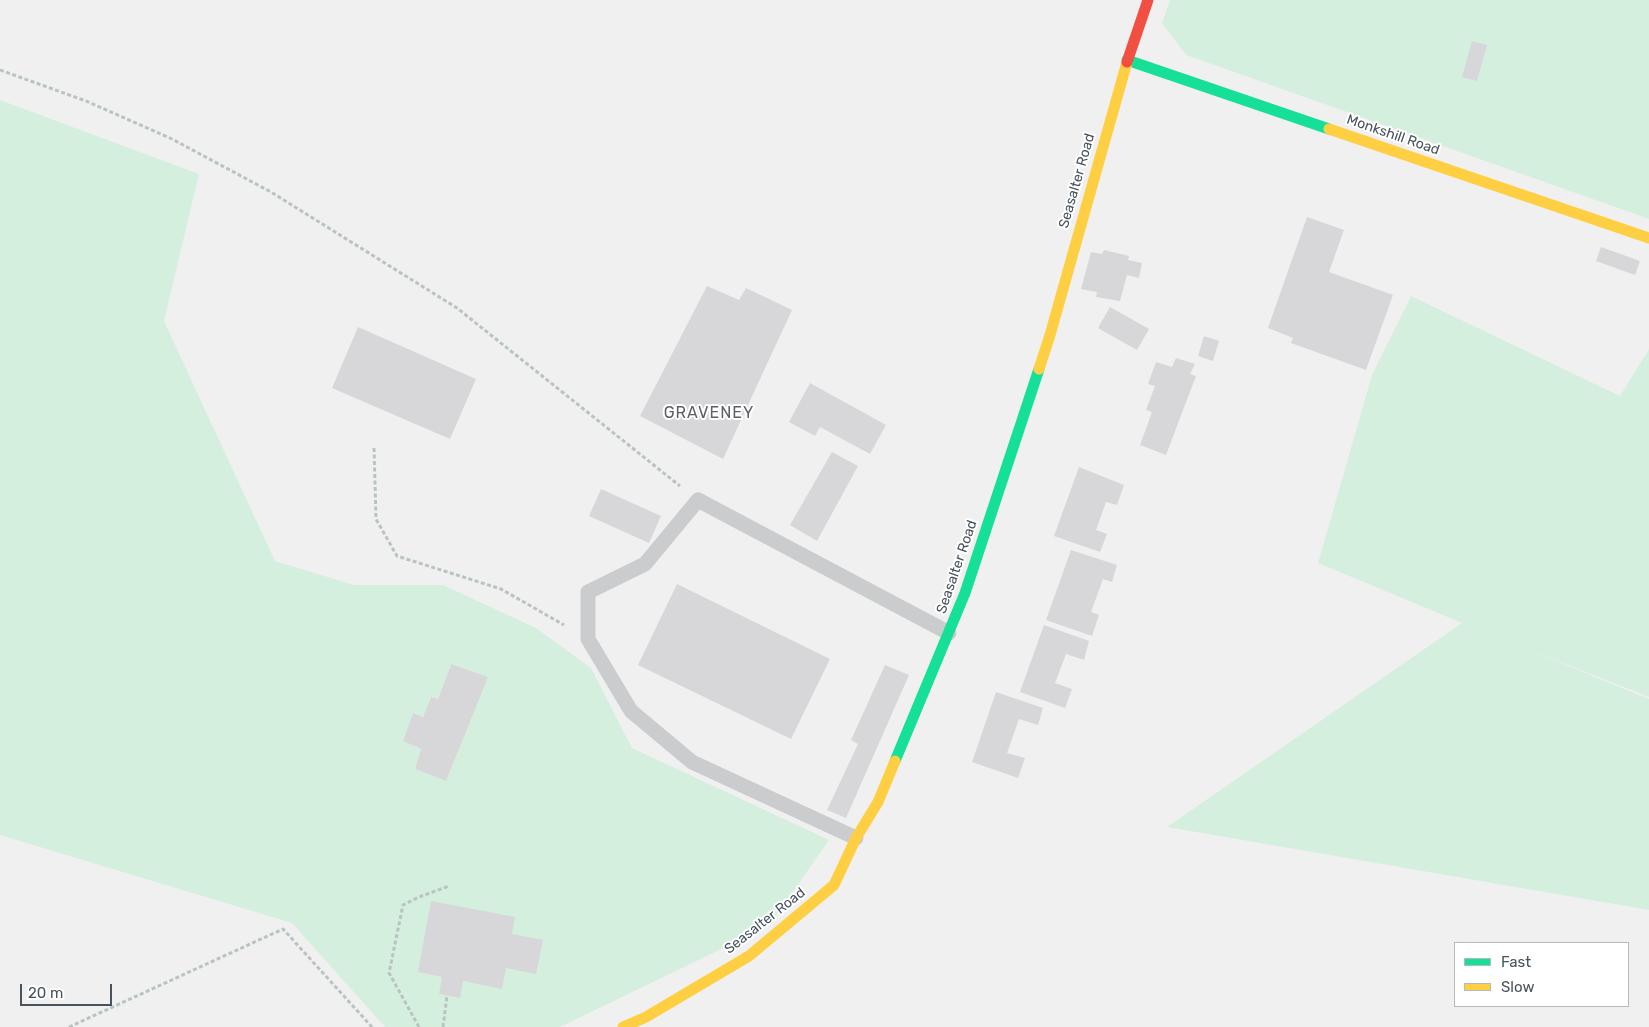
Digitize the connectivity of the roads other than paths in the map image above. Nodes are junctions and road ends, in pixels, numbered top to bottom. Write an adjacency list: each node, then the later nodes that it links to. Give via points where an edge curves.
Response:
1 (1148, 0): 2 (street, Seasalter Road)
2 (1127, 60): 3 (street, Monkshill Road); 4 (street, Seasalter Road, via 1050,335 965,593)
3 (1649, 238)
4 (949, 632): 5 (street, Seasalter Road, via 878,802); 5 (lane, via 698,500 645,564 588,592 588,639 630,711 692,762)
5 (856, 838): 6 (street, Seasalter Road, via 834,885 749,956 646,1017)
6 (623, 1027)

